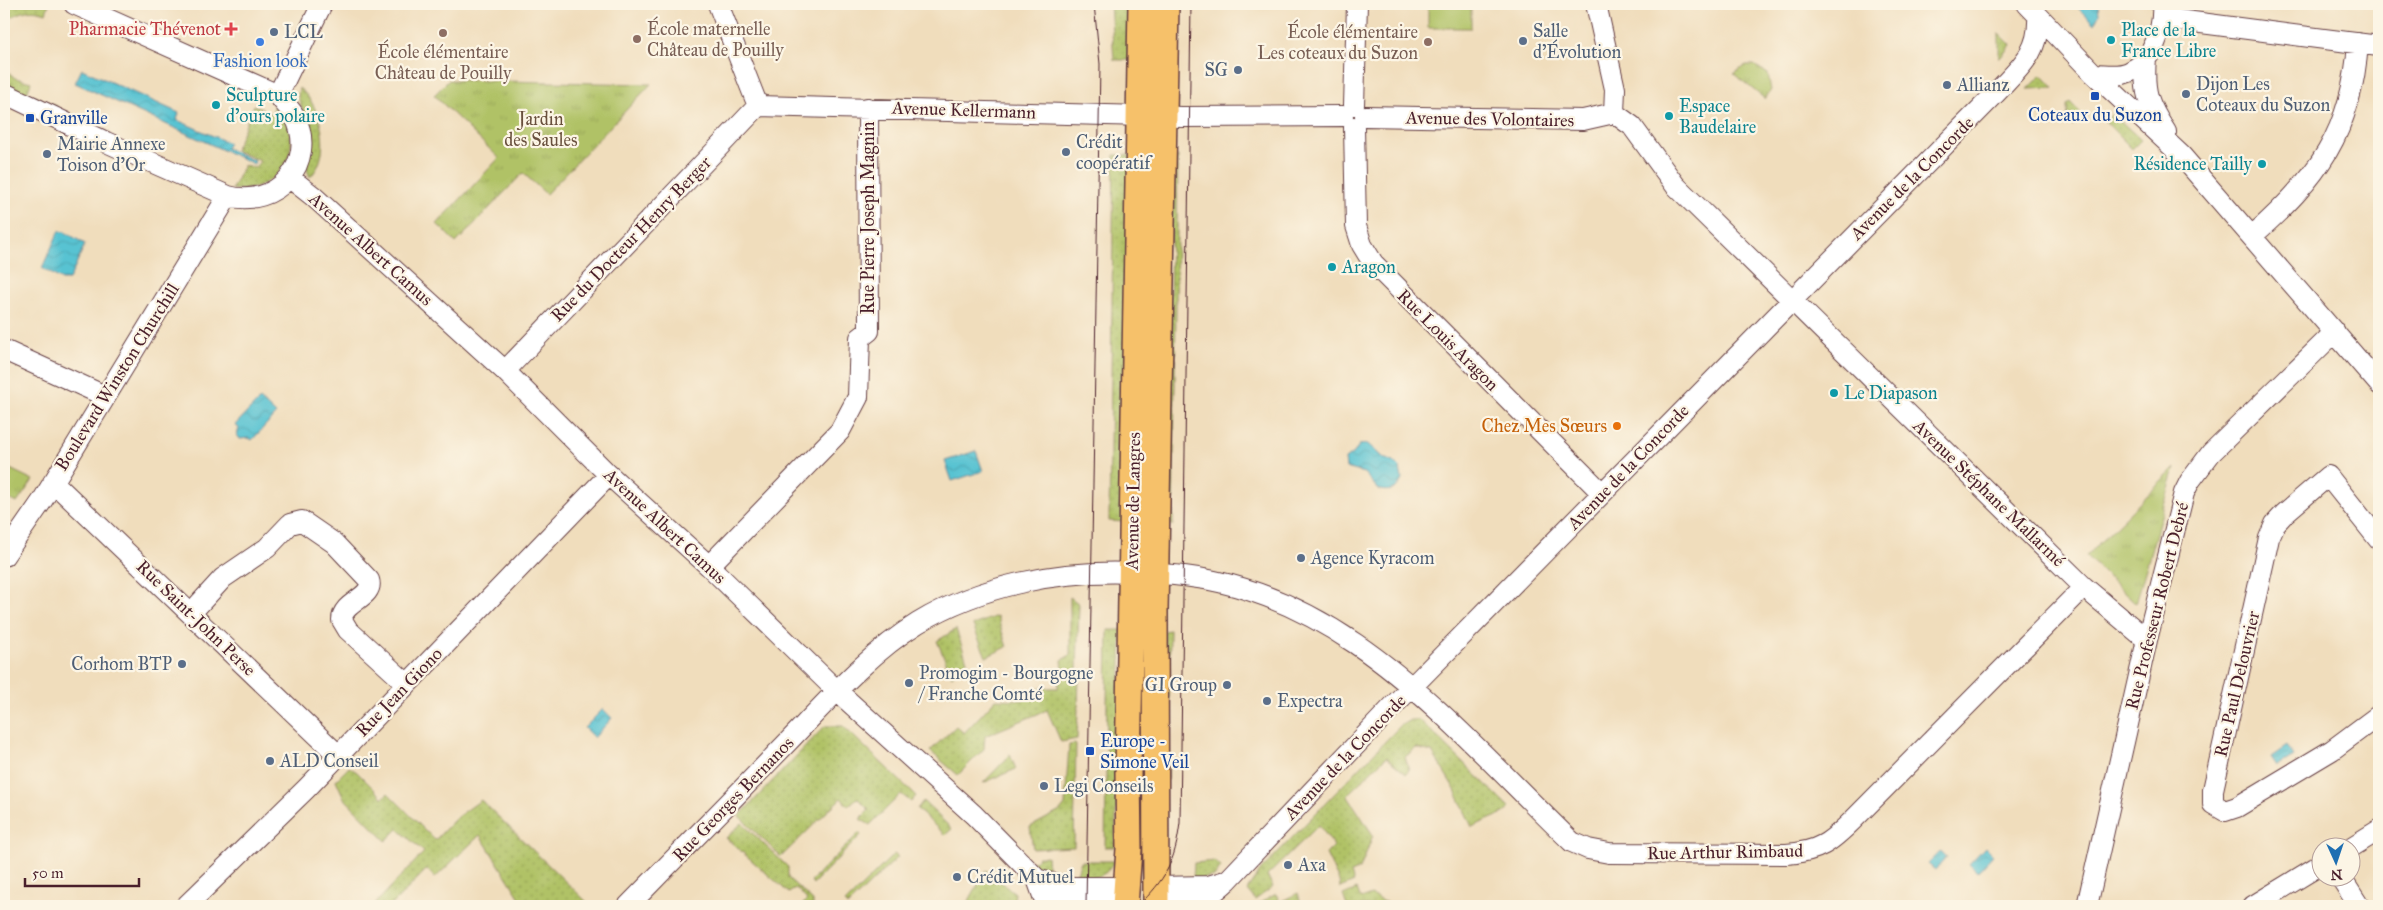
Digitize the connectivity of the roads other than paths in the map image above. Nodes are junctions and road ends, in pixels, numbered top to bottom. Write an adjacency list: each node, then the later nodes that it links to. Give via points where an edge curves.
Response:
1 (74, 4): 17 (street)
2 (322, 4): 17 (street)
3 (718, 4): 18 (street)
4 (1141, 4): 21 (main road, Avenue de Langres)
5 (1166, 4): 21 (main road, Avenue de Langres)
6 (1357, 4): 22 (street, Rue Louis Aragon)
7 (1596, 4): 20 (street, via 1616,89)
8 (2032, 10): 11 (street); 13 (street, via 2038,26)
9 (2162, 11): 10 (street); 14 (street, via 2157,38)
10 (2358, 43): 12 (street); 26 (street, via 2351,96 2343,123 2329,150 2298,194)
11 (2066, 45): 13 (street, Avenue de la Concorde); 15 (street)
12 (2379, 46)
13 (2031, 55): 27 (street, Avenue de la Concorde)
14 (2146, 58): 15 (street, via 2131,71 2116,75); 23 (street, via 2144,82 2147,99)
15 (2094, 74): 23 (street)
16 (4, 93): 25 (street)
17 (278, 96): 24 (street, via 295,116 300,133 297,168)
18 (758, 106): 19 (street, Avenue Kellermann); 30 (street, Rue du Docteur Henry Berger)
19 (868, 108): 21 (street, Avenue Kellermann); 38 (street, Rue Pierre Joseph Magnin, via 869,331 860,338 858,397 840,431)
20 (1614, 113): 22 (street, Avenue des Volontaires, via 1583,120); 27 (street, Avenue Stéphane Mallarmé, via 1632,126 1675,185)
21 (1152, 116): 22 (street, Avenue des Volontaires); 39 (main road, Avenue de Langres); 40 (main road, Avenue de Langres)
22 (1354, 116): 35 (street, Rue Louis Aragon, via 1356,226 1362,246 1373,263)
23 (2177, 151): 26 (street)
24 (290, 178): 25 (street, via 279,188 254,198 242,200); 30 (street, Avenue Albert Camus)
25 (228, 196): 32 (street, Boulevard Winston Churchill)
26 (2252, 236): 28 (street)
27 (1792, 300): 35 (street, Avenue de la Concorde); 41 (street, Avenue Stéphane Mallarmé)
28 (2335, 332): 31 (street); 43 (street, Rue Professeur Robert Debré, via 2211,454 2190,480 2177,517)
29 (4, 350): 32 (street)
30 (505, 371): 33 (street, Avenue Albert Camus)
31 (2379, 384)
32 (105, 396): 34 (street, Boulevard Winston Churchill)
33 (609, 475): 38 (street, Avenue Albert Camus); 44 (street, Rue Jean Giono)
34 (53, 482): 37 (street, Boulevard Winston Churchill); 42 (street, Rue Saint-John Perse)
35 (1602, 493): 45 (street, Avenue de la Concorde)
36 (2379, 540): 47 (street, Rue Paul Delouvrier, via 2328,476 2276,524 2269,538 2213,790 2213,804 2225,811 2237,807 2332,750)
37 (4, 556)
38 (709, 566): 46 (street, Avenue Albert Camus)
39 (1132, 573): 46 (street, Rue Georges Bernanos, via 1074,574 1021,583 960,602 917,624 890,643); 53 (main road, Avenue de Langres, via 1129,849)
40 (1156, 574): 45 (street, Rue Arthur Rimbaud, via 1198,577 1260,592 1322,622); 54 (main road, Avenue de Langres, via 1154,750)
41 (2084, 587): 43 (street, Avenue Stéphane Mallarmé); 45 (street, Rue Arthur Rimbaud, via 1836,837 1815,850 1801,853 1609,853 1580,846)
42 (191, 613): 44 (street, via 223,578 267,548 290,524 302,521 334,543 369,580 368,591 344,609 342,620 348,630); 48 (street, Rue Saint-John Perse)
43 (2147, 640): 57 (street, Rue Professeur Robert Debré)
44 (406, 684): 48 (street, Rue Jean Giono)
45 (1412, 686): 54 (street, Avenue de la Concorde, via 1227,881)
46 (837, 691): 53 (street, Avenue Albert Camus, via 974,815 1037,879); 56 (street, Rue Georges Bernanos)
47 (2379, 715)
48 (338, 755): 55 (street, Rue Jean Giono)
49 (2379, 830): 50 (street)
50 (2360, 842)
51 (2310, 871): 58 (street)
52 (2347, 888): 59 (street)
53 (1125, 899): 54 (main road)
54 (1157, 899)
55 (186, 906)
56 (628, 906)
57 (2087, 906)
58 (2253, 906)
59 (2359, 906)

